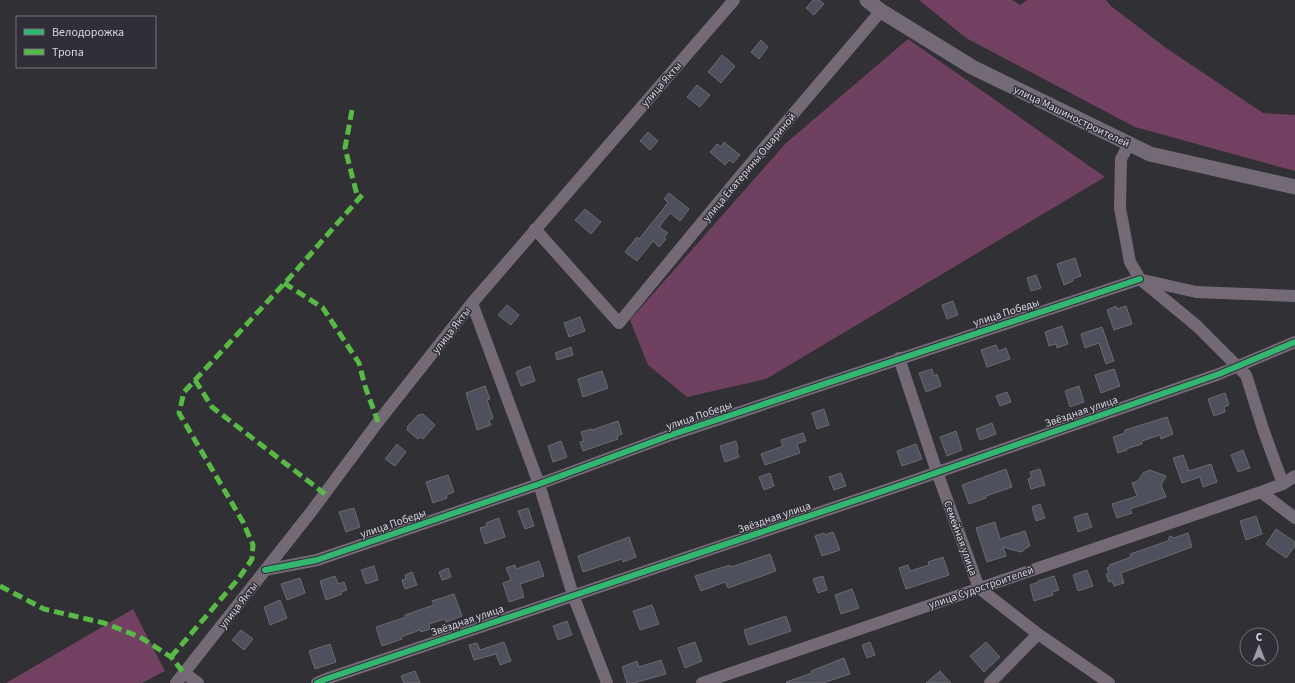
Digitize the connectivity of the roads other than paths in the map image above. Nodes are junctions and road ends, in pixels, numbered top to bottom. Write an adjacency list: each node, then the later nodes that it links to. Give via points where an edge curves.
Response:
1 (734, 0): 6 (street, улица Якты)
2 (867, 0): 3 (street, улица Машиностроителей)
3 (881, 11): 4 (street, улица Машиностроителей, via 972,67); 6 (street, улица Екатерины Ошариной, via 619,323)
4 (1129, 144): 5 (street, улица Машиностроителей, via 1150,154); 7 (street, via 1121,159 1120,208 1130,262)
5 (1295, 187)
6 (535, 229): 9 (street, улица Якты)
7 (1140, 279): 8 (street, via 1196,292); 11 (street, улица Победы); 12 (street, via 1197,326)
8 (1295, 296)
9 (472, 303): 15 (street); 19 (street, улица Якты)
10 (1295, 342): 12 (street, Звёздная улица)
11 (898, 358): 13 (street, Семейная улица); 15 (street, улица Победы, via 671,435)
12 (1236, 367): 13 (street, Звёздная улица); 16 (street, via 1246,375)
13 (937, 472): 20 (street, Семейная улица); 21 (street, Звёздная улица)
14 (1295, 476): 16 (street, улица Судостроителей)
15 (539, 484): 19 (street, улица Победы, via 317,560); 21 (street)
16 (1283, 484): 17 (street, улица Судостроителей)
17 (1261, 492): 18 (street); 20 (street, улица Судостроителей)
18 (1295, 518)
19 (265, 570): 23 (street, улица Якты)
20 (979, 588): 22 (street, Семейная улица); 28 (street, улица Судостроителей)
21 (573, 595): 26 (street, Звёздная улица); 27 (street)
22 (1038, 634): 29 (street); 30 (street, Семейная улица)
23 (184, 673): 24 (street, улица Якты); 25 (street)
24 (176, 683)
25 (198, 683)
26 (318, 683)
27 (607, 683)
28 (702, 683)
29 (990, 683)
30 (1109, 683)

